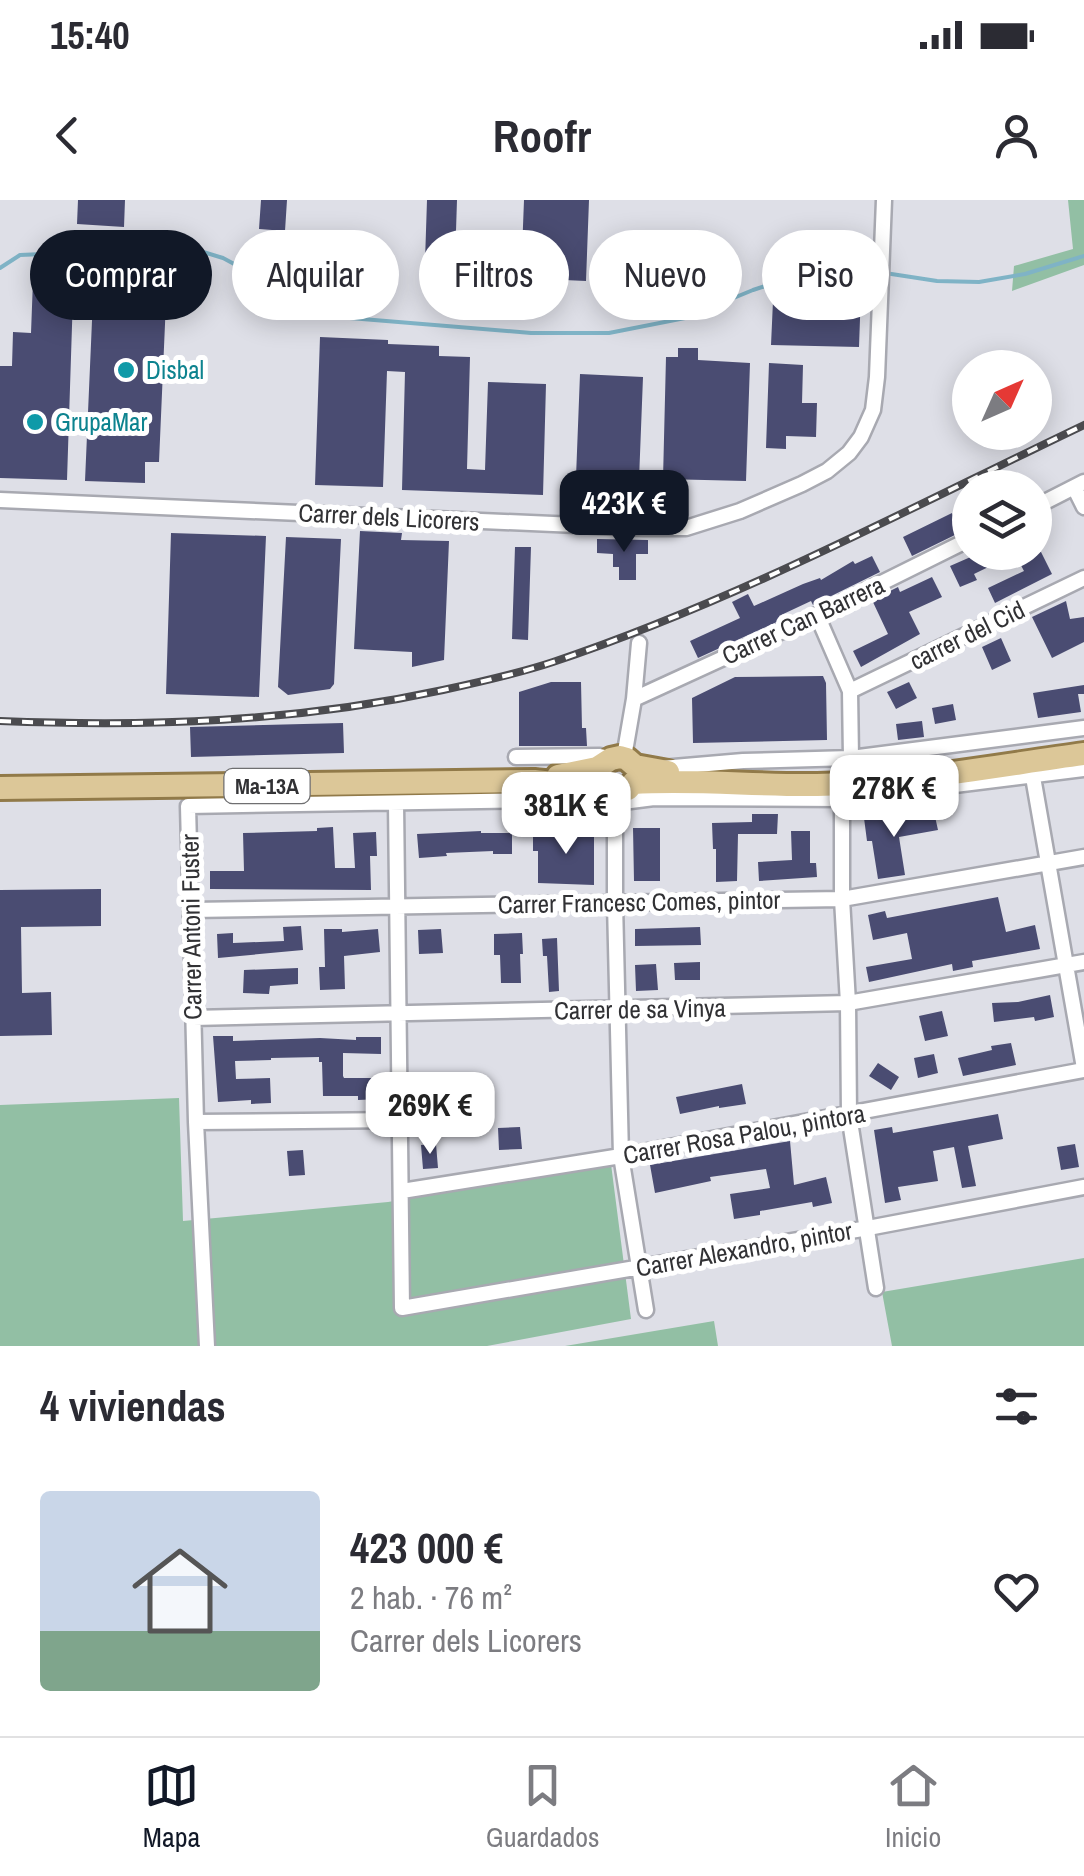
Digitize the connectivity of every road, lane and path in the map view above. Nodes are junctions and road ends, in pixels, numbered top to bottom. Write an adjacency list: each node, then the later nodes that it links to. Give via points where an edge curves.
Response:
1 (884, 200): 4 (street, Carrer dels Licorers, via 873,410 862,437 827,471 740,511 686,528 644,528)
2 (1079, 485): 3 (street); 5 (street)
3 (1052, 498)
4 (0, 500)
5 (1084, 507)
6 (952, 548): 8 (street, Carrer Can Barrera)
7 (1084, 578): 10 (street, carrer del Cid)
8 (817, 615): 10 (street); 11 (street, Carrer Can Barrera)
9 (640, 643): 11 (street)
10 (850, 691): 15 (street)
11 (634, 699): 17 (street)
12 (1084, 728): 15 (street)
13 (1084, 754): 17 (main road, Ma-13A, via 818,785 725,784 677,772)
14 (516, 757): 17 (street, via 600,756)
15 (850, 758): 17 (street)
16 (1084, 769): 18 (street, Carrer Antoni Fuster)
17 (622, 774): 19 (main road, Ma-13A, via 590,788 534,781); 20 (street, Carrer Antoni Fuster, via 654,798); 21 (street, Carrer Antoni Fuster, via 598,799); 25 (street)
18 (1033, 777): 20 (street, Carrer Antoni Fuster); 23 (street)
19 (0, 788)
20 (842, 799): 24 (street)
21 (396, 802): 26 (street); 27 (street, Carrer Antoni Fuster, via 188,806)
22 (1084, 857): 23 (street, Carrer Francesc Comes, pintor)
23 (1048, 863): 24 (street, Carrer Francesc Comes, pintor); 29 (street)
24 (842, 899): 25 (street, Carrer Francesc Comes, pintor); 30 (street)
25 (614, 903): 26 (street, Carrer Francesc Comes, pintor); 31 (street)
26 (397, 906): 27 (street, Carrer Francesc Comes, pintor); 32 (street)
27 (191, 910): 33 (street, Carrer Antoni Fuster)
28 (1084, 962): 29 (street, Carrer de sa Vinya)
29 (1066, 965): 30 (street, Carrer de sa Vinya); 34 (street)
30 (848, 1004): 31 (street, Carrer de sa Vinya); 35 (street)
31 (617, 1010): 32 (street, Carrer de sa Vinya); 38 (street)
32 (400, 1013): 33 (street, Carrer de sa Vinya); 36 (street)
33 (194, 1018): 37 (street, Carrer Antoni Fuster)
34 (1084, 1069): 35 (street, Carrer Rosa Palou, pintora)
35 (849, 1115): 38 (street, Carrer Rosa Palou, pintora); 41 (street)
36 (399, 1120): 37 (street); 40 (street)
37 (196, 1122): 45 (street, Carrer Antoni Fuster)
38 (622, 1156): 40 (street, Carrer Rosa Palou, pintora); 42 (street)
39 (1084, 1187): 41 (street, Carrer Alexandro, pintor)
40 (402, 1191): 42 (street, Carrer Alexandro, pintor, via 402,1308)
41 (868, 1228): 42 (street, Carrer Alexandro, pintor); 43 (street)
42 (639, 1268): 44 (street)
43 (876, 1288)
44 (646, 1310)
45 (206, 1346)

